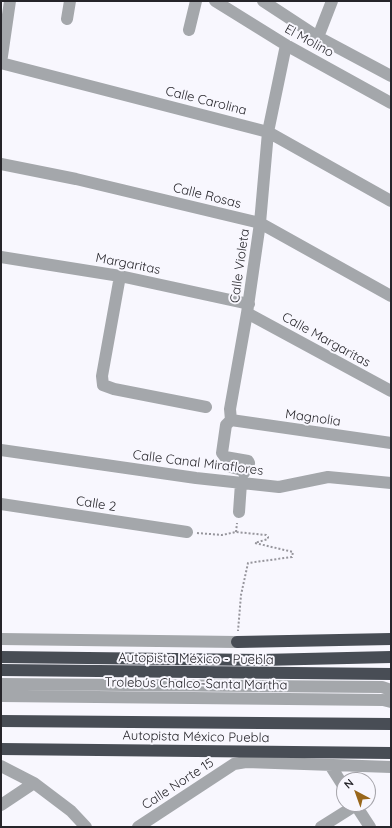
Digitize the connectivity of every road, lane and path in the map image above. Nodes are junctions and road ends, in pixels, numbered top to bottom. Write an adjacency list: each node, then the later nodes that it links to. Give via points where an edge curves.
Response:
1 (10, 1): 11 (street)
2 (70, 1): 7 (street)
3 (196, 1): 8 (street)
4 (215, 1): 10 (street, El Molino)
5 (264, 1): 9 (street)
6 (332, 1): 9 (street)
7 (68, 19)
8 (189, 30)
9 (318, 37): 12 (street)
10 (286, 45): 13 (street, El Molino); 14 (street, Calle Violeta)
11 (1, 63): 14 (street, Calle Carolina)
12 (391, 76)
13 (391, 103)
14 (268, 132): 16 (street, Calle Carolina); 17 (street, Calle Violeta)
15 (1, 164): 17 (street, Calle Rosas, via 76,178)
16 (391, 201)
17 (260, 223): 20 (street, Calle Rosas); 21 (street, Calle Violeta)
18 (1, 257): 19 (street, Margaritas)
19 (120, 276): 21 (street, Margaritas); 23 (street, via 102,376 103,385)
20 (391, 296)
21 (248, 308): 22 (street, Calle Margaritas); 24 (street, Calle Violeta, via 230,409)
22 (391, 391)
23 (206, 407)
24 (231, 420): 25 (street, Magnolia); 29 (street, Calle Violeta, via 226,425 222,453 225,457 249,463 246,466 231,464 232,467 242,470)
25 (391, 443)
26 (1, 450): 27 (street, Calle Canal Miraflores, via 196,478 279,487 328,477)
27 (391, 483)
28 (1, 504): 30 (street, Calle 2)
29 (238, 512)
30 (187, 532): 33 (path, via 266,535 268,539 255,543 293,552 292,557 248,563 241,595)
31 (1, 639): 33 (street)
32 (391, 639): 33 (highway)
33 (237, 642)
34 (1, 657): 35 (highway, via 261,660)
35 (391, 658)
36 (1, 670): 37 (highway, Autopista México - Puebla)
37 (391, 674)
38 (1, 684): 39 (street, via 382,687)
39 (391, 690)
40 (1, 696): 41 (street, Trolebús Chalco-Santa Martha)
41 (391, 702)
42 (1, 721): 43 (highway)
43 (391, 724)
44 (1, 748): 45 (highway, Autopista México Puebla)
45 (391, 753)
46 (330, 765): 48 (street); 49 (street); 55 (street, Calle Norte 15, via 246,762 234,764)
47 (1, 766): 50 (street)
48 (391, 767)
49 (336, 774)
50 (34, 783): 51 (street); 54 (street, via 72,810)
51 (1, 805)
52 (343, 812): 56 (street)
53 (360, 812): 57 (street)
54 (86, 827)
55 (138, 827)
56 (321, 827)
57 (370, 827)

